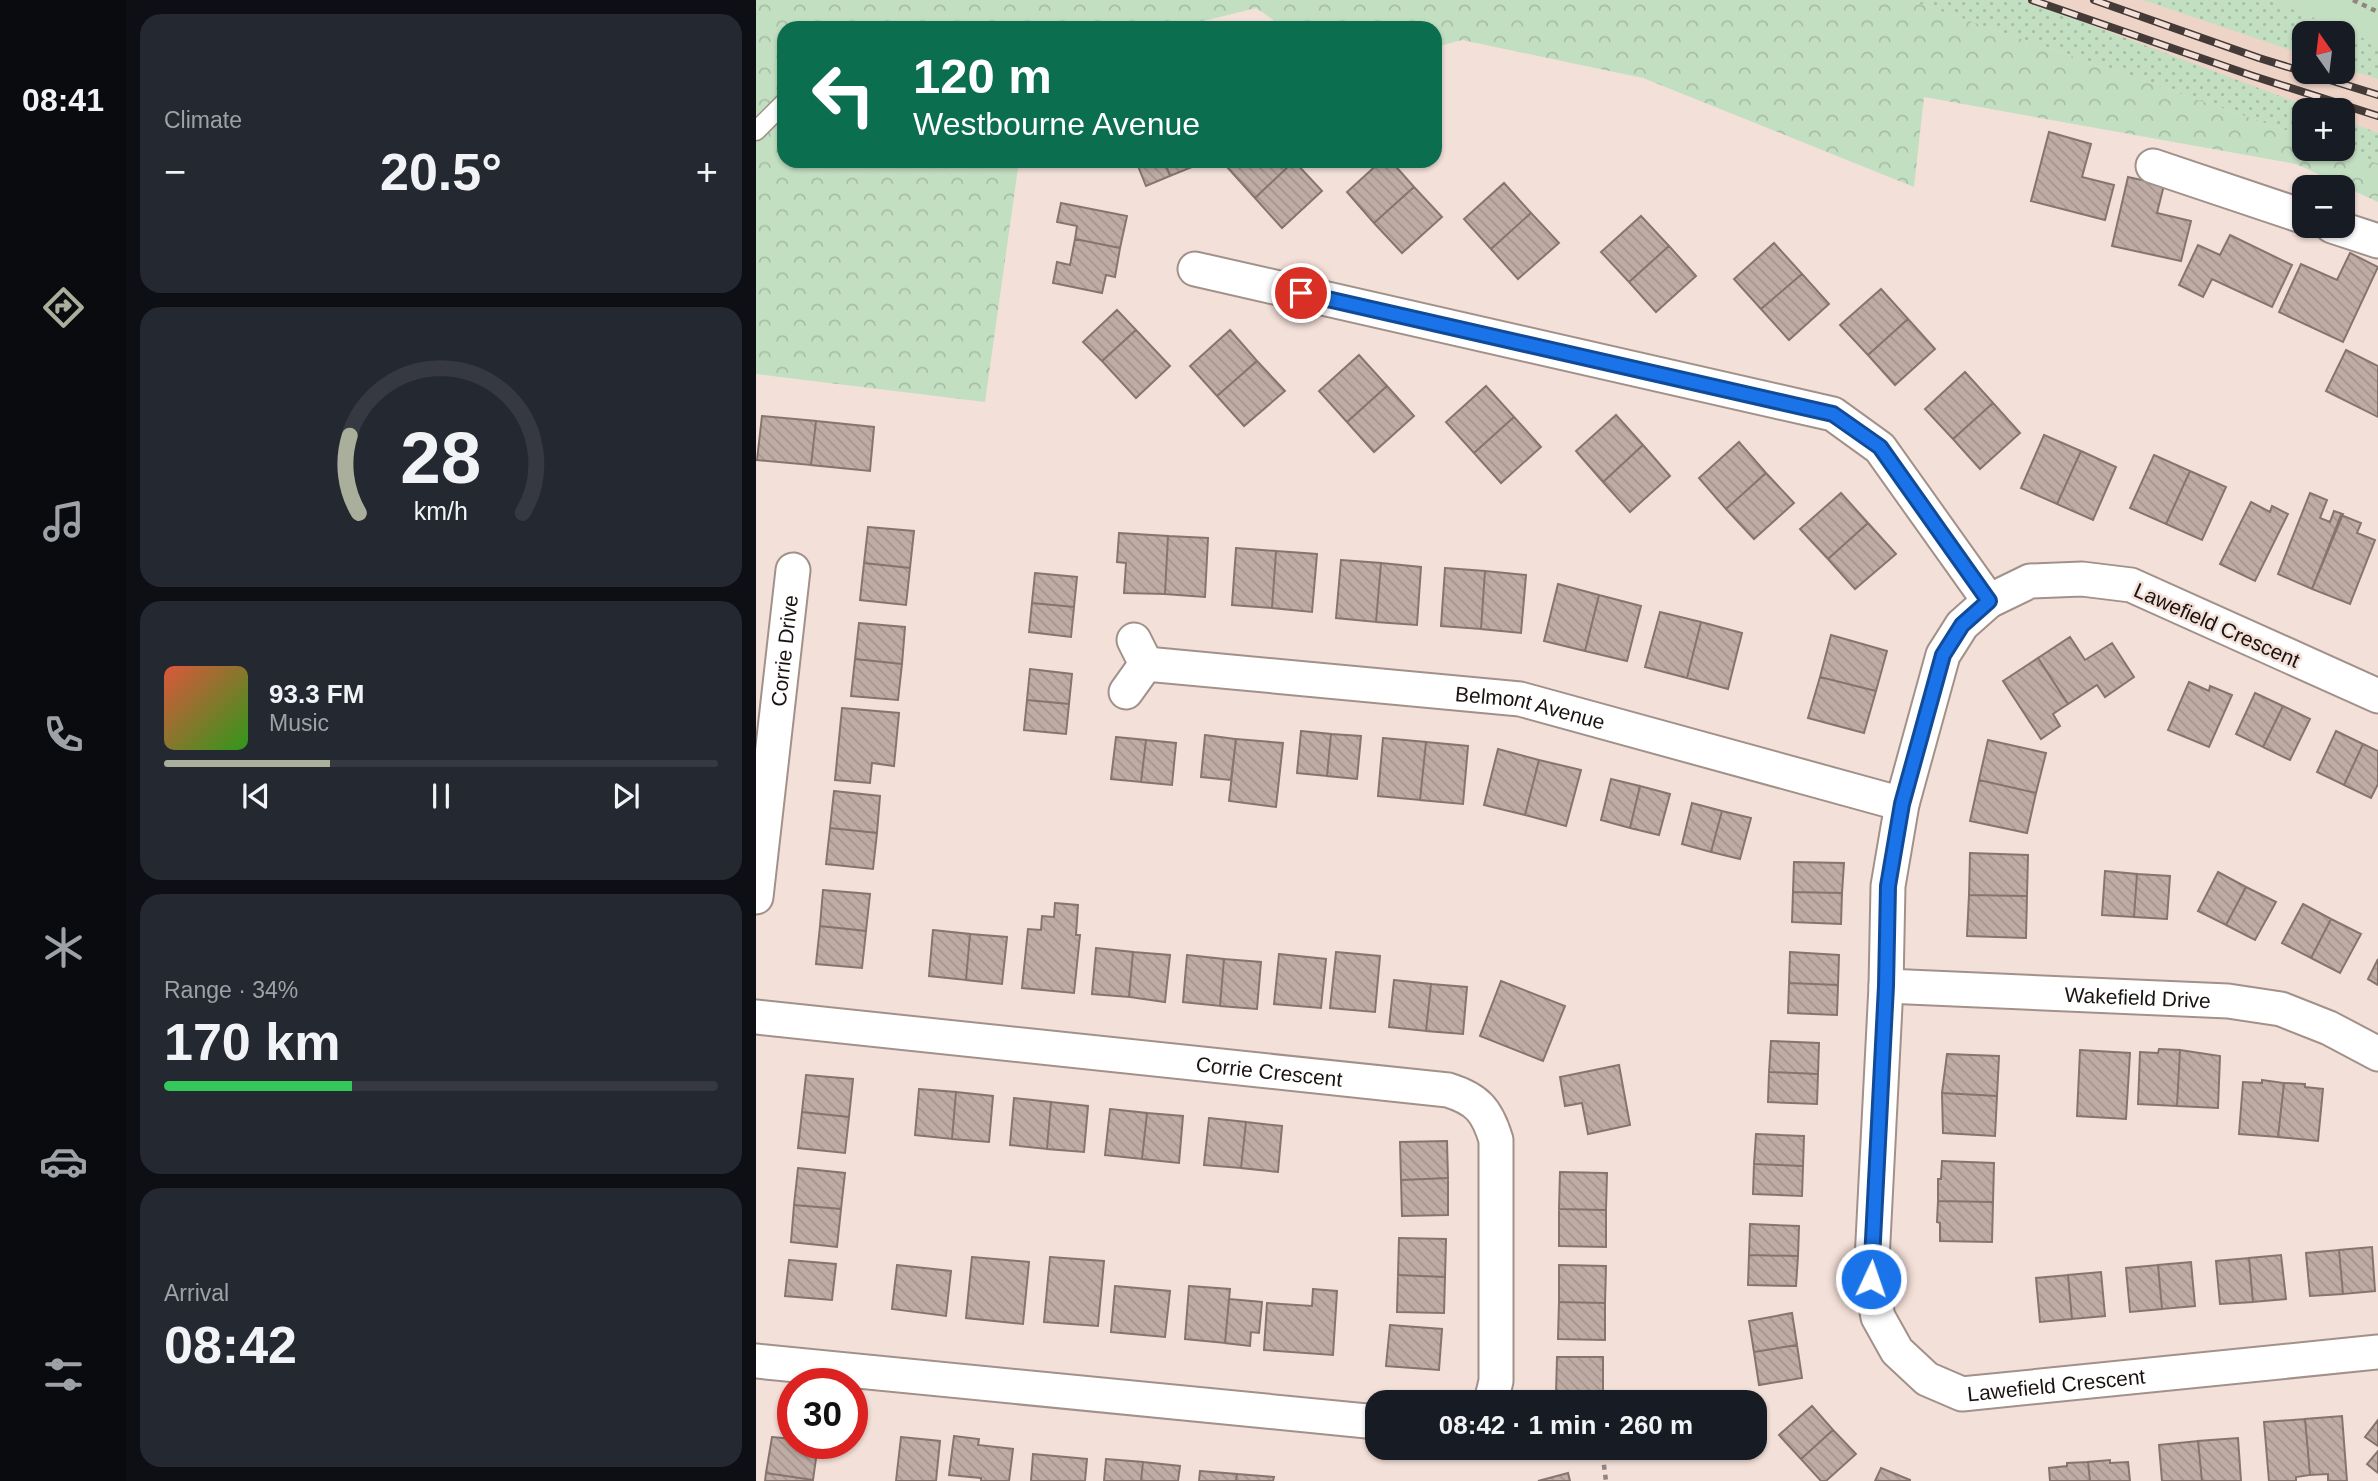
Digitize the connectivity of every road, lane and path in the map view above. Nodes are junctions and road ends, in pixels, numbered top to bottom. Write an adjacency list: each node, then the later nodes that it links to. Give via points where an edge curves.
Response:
1 (2353, 0): 2 (path)
2 (2378, 12)
3 (777, 110): 4 (lane)
4 (756, 131)
5 (2152, 166): 6 (street)
6 (2292, 213)
7 (2355, 234): 8 (street)
8 (2378, 241)
9 (1195, 269): 11 (street, via 1833,414 1880,447)
10 (793, 570): 15 (street, Corrie Drive)
11 (1989, 601): 13 (street, Lawefield Crescent, via 2030,581 2081,579 2130,585); 14 (street, Lawefield Crescent, via 1962,625 1943,655)
12 (1126, 691): 14 (street, Belmont Avenue, via 1140,652 1520,699)
13 (2378, 696)
14 (1902, 804): 16 (street, Lawefield Crescent, via 1888,886)
15 (756, 897)
16 (1886, 986): 18 (street, Wakefield Drive, via 2228,1001 2281,1009); 19 (street, Lawefield Crescent, via 1871,1279 1878,1317 1897,1351 1927,1380 1962,1394)
17 (756, 1017): 21 (street, Corrie Crescent, via 1448,1090 1469,1096 1492,1125 1496,1140)
18 (2378, 1054)
19 (2378, 1352)
20 (756, 1361): 22 (street)
21 (1494, 1390)
22 (1365, 1421)
23 (1603, 1460): 24 (path)
24 (1606, 1481)

